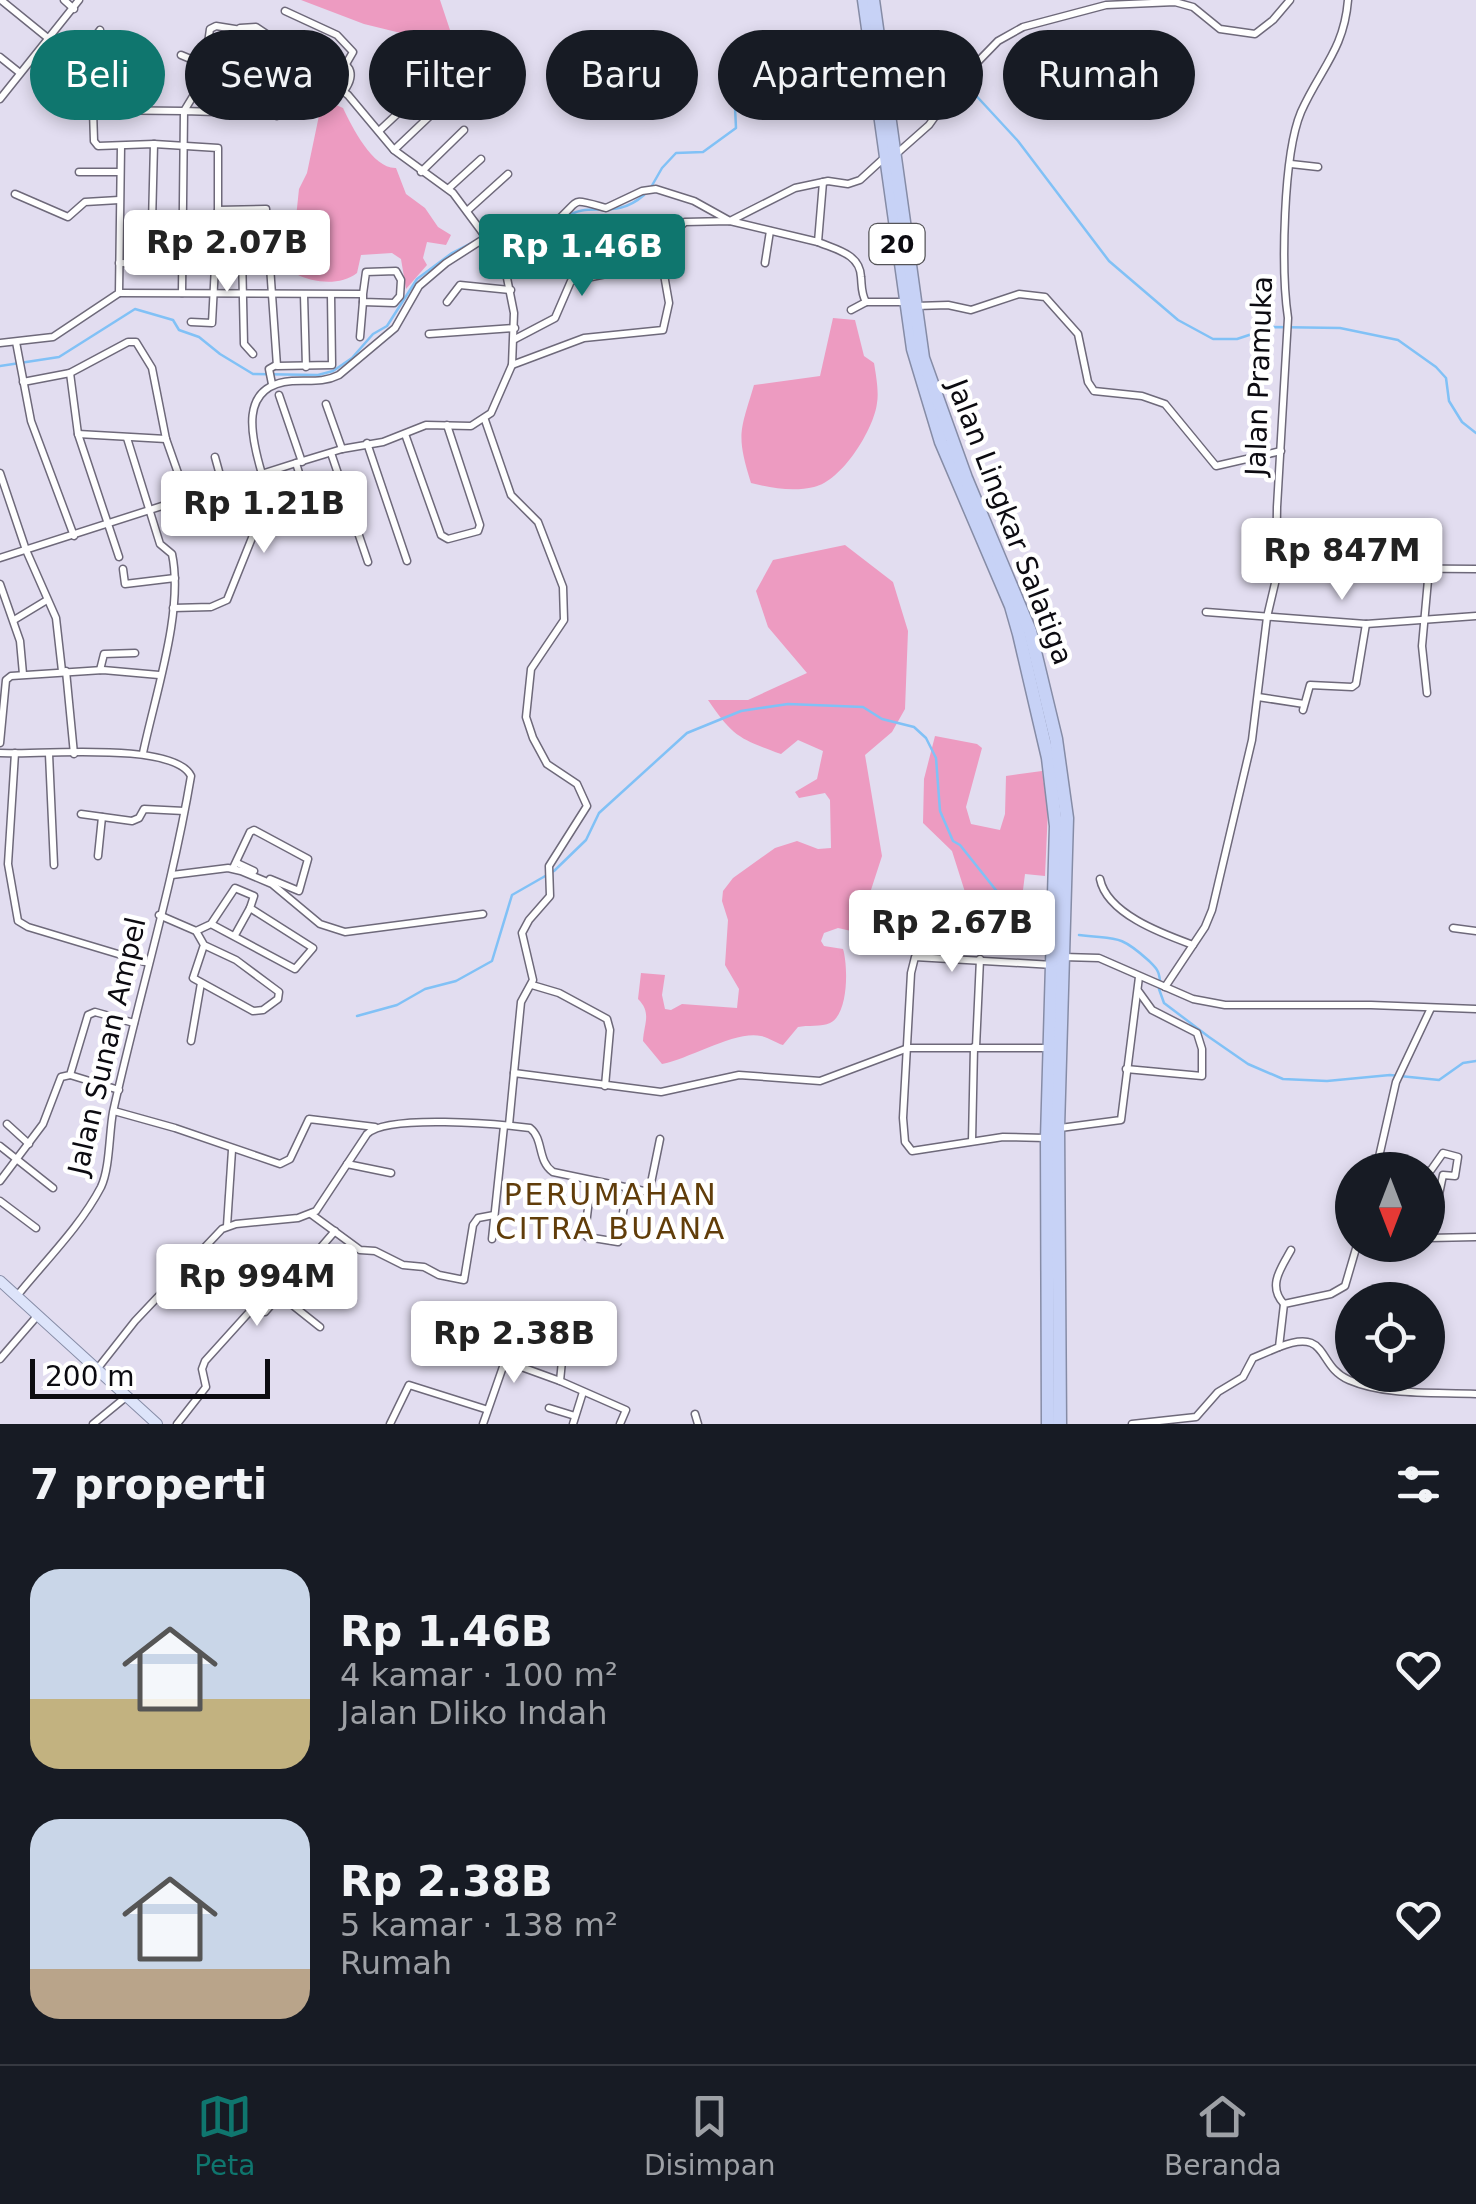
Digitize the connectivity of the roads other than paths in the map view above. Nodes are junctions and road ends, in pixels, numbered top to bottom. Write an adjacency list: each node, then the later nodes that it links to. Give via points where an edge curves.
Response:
1 (1, 0): 11 (street)
2 (64, 0): 8 (street)
3 (78, 0): 8 (street)
4 (864, 0): 32 (highway, Jalan Lingkar Salatiga / 20)
5 (873, 0): 32 (highway, Jalan Lingkar Salatiga / 20)
6 (1290, 0): 32 (street, via 1262,32 1246,35 1220,29 1193,7 1155,2 1087,8 1011,32 964,76 929,125)
7 (1348, 0): 34 (street, Jalan Pramuka, via 1339,45 1302,109)
8 (74, 9): 12 (street)
9 (285, 11): 15 (street)
10 (239, 28): 13 (street); 14 (street)
11 (35, 30)
12 (57, 30)
13 (210, 30)
14 (260, 30)
15 (328, 30)
16 (181, 55): 18 (street)
17 (0, 57): 20 (street)
18 (185, 57)
19 (30, 62): 20 (street)
20 (20, 73): 22 (street)
21 (349, 97): 27 (street)
22 (0, 99)
23 (165, 110): 24 (street)
24 (184, 110): 29 (street)
25 (93, 120): 30 (street, via 95,144)
26 (464, 130): 38 (street)
27 (379, 131): 31 (street); 31 (street, via 411,101 434,114)
28 (154, 144): 29 (street); 30 (street); 52 (street)
29 (184, 144): 44 (street, via 219,149); 55 (street)
30 (122, 146): 37 (street)
31 (394, 150): 38 (street)
32 (889, 157): 40 (street, via 855,183); 67 (highway, Jalan Lingkar Salatiga / 20)
33 (481, 159): 41 (street)
34 (1291, 164): 35 (street); 92 (street, Jalan Pramuka)
35 (1318, 167)
36 (79, 172): 37 (street)
37 (120, 172): 43 (street)
38 (422, 172): 41 (street)
39 (508, 174): 46 (street)
40 (823, 182): 47 (street, via 781,193); 50 (street)
41 (448, 189): 46 (street)
42 (15, 194): 43 (street, via 68,217 85,202)
43 (119, 200): 51 (street)
44 (218, 210): 45 (street); 59 (street)
45 (241, 210): 60 (street); 61 (street, via 266,209)
46 (467, 211): 49 (street)
47 (730, 221): 48 (street); 49 (street, via 694,201 652,190 608,208 578,202 554,223 520,222); 53 (street, via 685,222)
48 (770, 231): 50 (street); 54 (street)
49 (484, 235): 56 (street); 80 (street, via 419,286 396,328 339,376)
50 (818, 242): 66 (street, via 856,261)
51 (119, 263): 52 (street); 57 (street)
52 (150, 263): 55 (street)
53 (662, 263): 73 (street, via 571,280 552,321); 77 (street, via 670,304 662,331 584,338)
54 (765, 263)
55 (181, 264): 58 (street)
56 (511, 290): 65 (street, via 460,285); 70 (street)
57 (119, 293): 58 (street); 74 (street, via 53,337)
58 (182, 293): 59 (street)
59 (213, 294): 60 (street); 69 (street, via 212,322)
60 (246, 294): 61 (street); 76 (street, via 244,344)
61 (273, 294): 62 (street); 80 (street)
62 (304, 294): 63 (street); 78 (street)
63 (332, 295): 64 (street); 78 (street, via 334,363)
64 (363, 298): 64 (street, via 366,272 396,271 398,300); 72 (street)
65 (447, 302)
66 (866, 302): 67 (street); 68 (street)
67 (909, 304): 92 (street, via 970,310 1018,294 1045,297 1078,334 1094,390 1165,404 1216,466); 156 (highway, Jalan Lingkar Salatiga / 20, via 912,349 932,416 1015,605 1034,687 1060,849)
68 (850, 310)
69 (191, 322)
70 (515, 328): 71 (street); 73 (street)
71 (428, 334)
72 (360, 337)
73 (514, 340): 77 (street)
74 (16, 341): 75 (street); 81 (street)
75 (0, 343)
76 (253, 354)
77 (512, 365): 84 (street)
78 (306, 367): 80 (street)
79 (70, 373): 81 (street); 86 (street); 89 (street, via 136,342 152,368)
80 (272, 374): 97 (street, via 251,428)
81 (23, 382): 103 (street)
82 (279, 395): 95 (street)
83 (326, 404): 91 (street)
84 (485, 420): 85 (street); 159 (street, via 511,495 535,517 562,581 564,620 531,669 526,718 547,764 576,784 587,808 550,864 550,896 522,933)
85 (447, 426): 87 (street, via 426,425); 87 (street, via 480,525 448,539 441,535)
86 (78, 434): 88 (street); 101 (street)
87 (406, 434): 90 (street)
88 (127, 438): 89 (street); 100 (street)
89 (166, 439): 99 (street)
90 (367, 443): 91 (street); 108 (street)
91 (342, 449): 93 (street)
92 (1281, 451): 104 (street, Jalan Pramuka)
93 (331, 454): 95 (street); 109 (street)
94 (215, 457): 98 (street)
95 (299, 462): 97 (street); 116 (street, via 303,486 284,506 266,503 227,600)
96 (0, 474): 105 (street)
97 (262, 474): 98 (street)
98 (223, 486): 99 (street)
99 (188, 498): 100 (street); 102 (street)
100 (150, 510): 101 (street); 113 (street)
101 (110, 524): 103 (street); 106 (street)
102 (197, 527)
103 (74, 536): 105 (street)
104 (1276, 546): 111 (street, via 1347,568); 119 (street, Jalan Pramuka)
105 (26, 550): 107 (street); 115 (street)
106 (120, 557)
107 (0, 558)
108 (408, 560)
109 (368, 562)
110 (1476, 568): 111 (street)
111 (1429, 569): 120 (street)
112 (123, 570): 113 (street, via 125,584)
113 (175, 578): 116 (street)
114 (0, 584): 121 (street)
115 (46, 600): 121 (street); 125 (street, via 56,618)
116 (173, 608): 127 (street)
117 (1206, 612): 119 (street)
118 (1476, 616): 120 (street)
119 (1266, 617): 122 (street); 129 (street, Jalan Pramuka)
120 (1424, 618): 122 (street); 128 (street)
121 (14, 620): 126 (street)
122 (1366, 624): 129 (street, via 1352,687 1313,683 1304,707)
123 (135, 652): 124 (street, via 104,654)
124 (100, 670): 125 (street); 127 (street)
125 (64, 671): 126 (street); 135 (street)
126 (23, 675): 130 (street, via 6,680)
127 (159, 675): 133 (street)
128 (1428, 693)
129 (1258, 696): 153 (street, Jalan Pramuka, via 1223,872)
130 (0, 743)
131 (0, 753): 132 (street)
132 (15, 753): 134 (street); 155 (street, via 8,864 18,921)
133 (143, 753): 135 (street); 136 (street, Jalan Sunan Ampel, via 190,772)
134 (49, 754): 135 (street); 140 (street)
135 (74, 754)
136 (184, 810): 138 (street, via 144,809 135,821); 142 (street, Jalan Sunan Ampel)
137 (81, 814): 138 (street)
138 (102, 817): 139 (street)
139 (98, 856)
140 (54, 865)
141 (235, 866): 141 (street, via 298,891 309,861 254,830); 142 (street); 145 (street, via 265,880 307,916 345,932)
142 (172, 875): 146 (street, Jalan Sunan Ampel)
143 (1100, 879): 153 (street, via 1118,906 1142,924)
144 (250, 908): 147 (street, via 254,896 233,888); 151 (street); 151 (street, via 313,948 294,969)
145 (484, 914)
146 (160, 915): 149 (street); 155 (street, Jalan Sunan Ampel)
147 (211, 924): 149 (street); 151 (street)
148 (1453, 928): 150 (street)
149 (196, 931): 152 (street)
150 (1476, 931)
151 (236, 935)
152 (204, 945): 158 (street, via 192,975); 158 (street, via 280,994 256,1012)
153 (1193, 945): 160 (street, Jalan Pramuka)
154 (980, 959): 156 (street); 166 (street); 167 (street, via 915,957)
155 (148, 963): 164 (street, Jalan Sunan Ampel)
156 (1059, 963): 157 (street, via 1099,958); 168 (highway, Jalan Lingkar Salatiga / 20); 178 (highway, Jalan Lingkar Salatiga / 20)
157 (1140, 976): 160 (street); 161 (street)
158 (201, 982): 165 (street)
159 (532, 985): 170 (street, via 522,1002); 172 (street, via 604,1015 610,1030)
160 (1161, 985): 162 (street, via 1226,1005)
161 (1138, 989): 169 (street); 169 (street, via 1152,1010 1197,1033 1202,1076)
162 (1431, 1008): 163 (street); 185 (street, via 1396,1082)
163 (1476, 1009)
164 (134, 1023): 171 (street, via 90,1013); 173 (street, Jalan Sunan Ampel)
165 (190, 1040)
166 (975, 1047): 167 (street); 168 (street); 181 (street)
167 (908, 1048): 172 (street, via 820,1080 755,1074 661,1092); 181 (street, via 906,1148)
168 (1049, 1048): 179 (highway, Jalan Lingkar Salatiga / 20)
169 (1126, 1069): 178 (street, via 1118,1123)
170 (514, 1073): 172 (street); 176 (street)
171 (70, 1074): 173 (street); 182 (street, via 60,1077)
172 (605, 1086)
173 (119, 1090): 174 (street, Jalan Sunan Ampel)
174 (114, 1111): 184 (street); 207 (street, Jalan Sunan Ampel, via 99,1190)
175 (7, 1124): 182 (street)
176 (506, 1125): 177 (street); 192 (street, via 535,1132 548,1169); 197 (street)
177 (375, 1127): 184 (street, via 309,1119 287,1163); 188 (street)
178 (1058, 1128): 232 (highway, Jalan Lingkar Salatiga / 20)
179 (1047, 1138): 181 (street); 231 (highway, Jalan Lingkar Salatiga / 20)
180 (660, 1140): 194 (street, via 650,1188)
181 (972, 1140)
182 (29, 1144): 187 (street)
183 (0, 1146): 187 (street)
184 (232, 1150): 198 (street)
185 (1380, 1152)
186 (1445, 1153): 190 (street, via 1459,1160 1455,1176)
187 (16, 1160): 191 (street); 193 (street)
188 (347, 1164): 189 (street); 196 (street)
189 (391, 1174)
190 (1445, 1175)
191 (0, 1181)
192 (591, 1182): 194 (street); 194 (street, via 588,1237 618,1242)
193 (53, 1188)
194 (627, 1189)
195 (0, 1201): 199 (street)
196 (311, 1214): 198 (street); 200 (street)
197 (494, 1215): 200 (street, via 473,1225 464,1280 360,1250); 203 (street)
198 (227, 1226): 215 (street)
199 (36, 1228)
200 (335, 1232): 208 (street)
201 (1476, 1237): 202 (street)
202 (1445, 1238)
203 (492, 1239)
204 (1292, 1250): 209 (street, via 1274,1286)
205 (1353, 1262): 209 (street, via 1340,1290)
206 (0, 1281): 207 (main road)
207 (17, 1296): 211 (main road)
208 (281, 1296): 212 (street); 226 (street, via 265,1312 252,1309 205,1361 206,1386)
209 (1284, 1304): 213 (street)
210 (580, 1312): 216 (street)
211 (39, 1314): 214 (street); 215 (main road)
212 (320, 1327)
213 (1279, 1347): 218 (street, via 1310,1342 1342,1376 1362,1385); 233 (street, via 1254,1358 1243,1377 1196,1417)
214 (0, 1359)
215 (98, 1368): 219 (main road)
216 (560, 1381): 217 (street); 221 (street, via 505,1361)
217 (583, 1392): 223 (street); 229 (street, via 626,1410)
218 (1476, 1394)
219 (128, 1397): 224 (street); 225 (main road)
220 (549, 1408): 223 (street)
221 (485, 1410): 227 (street, via 408,1385); 228 (street)
222 (694, 1414): 230 (street)
223 (574, 1420)
224 (93, 1424)
225 (157, 1424)
226 (176, 1424)
227 (390, 1424)
228 (482, 1424)
229 (620, 1424)
230 (698, 1424)
231 (1048, 1424)
232 (1060, 1424)
233 (1132, 1424)

